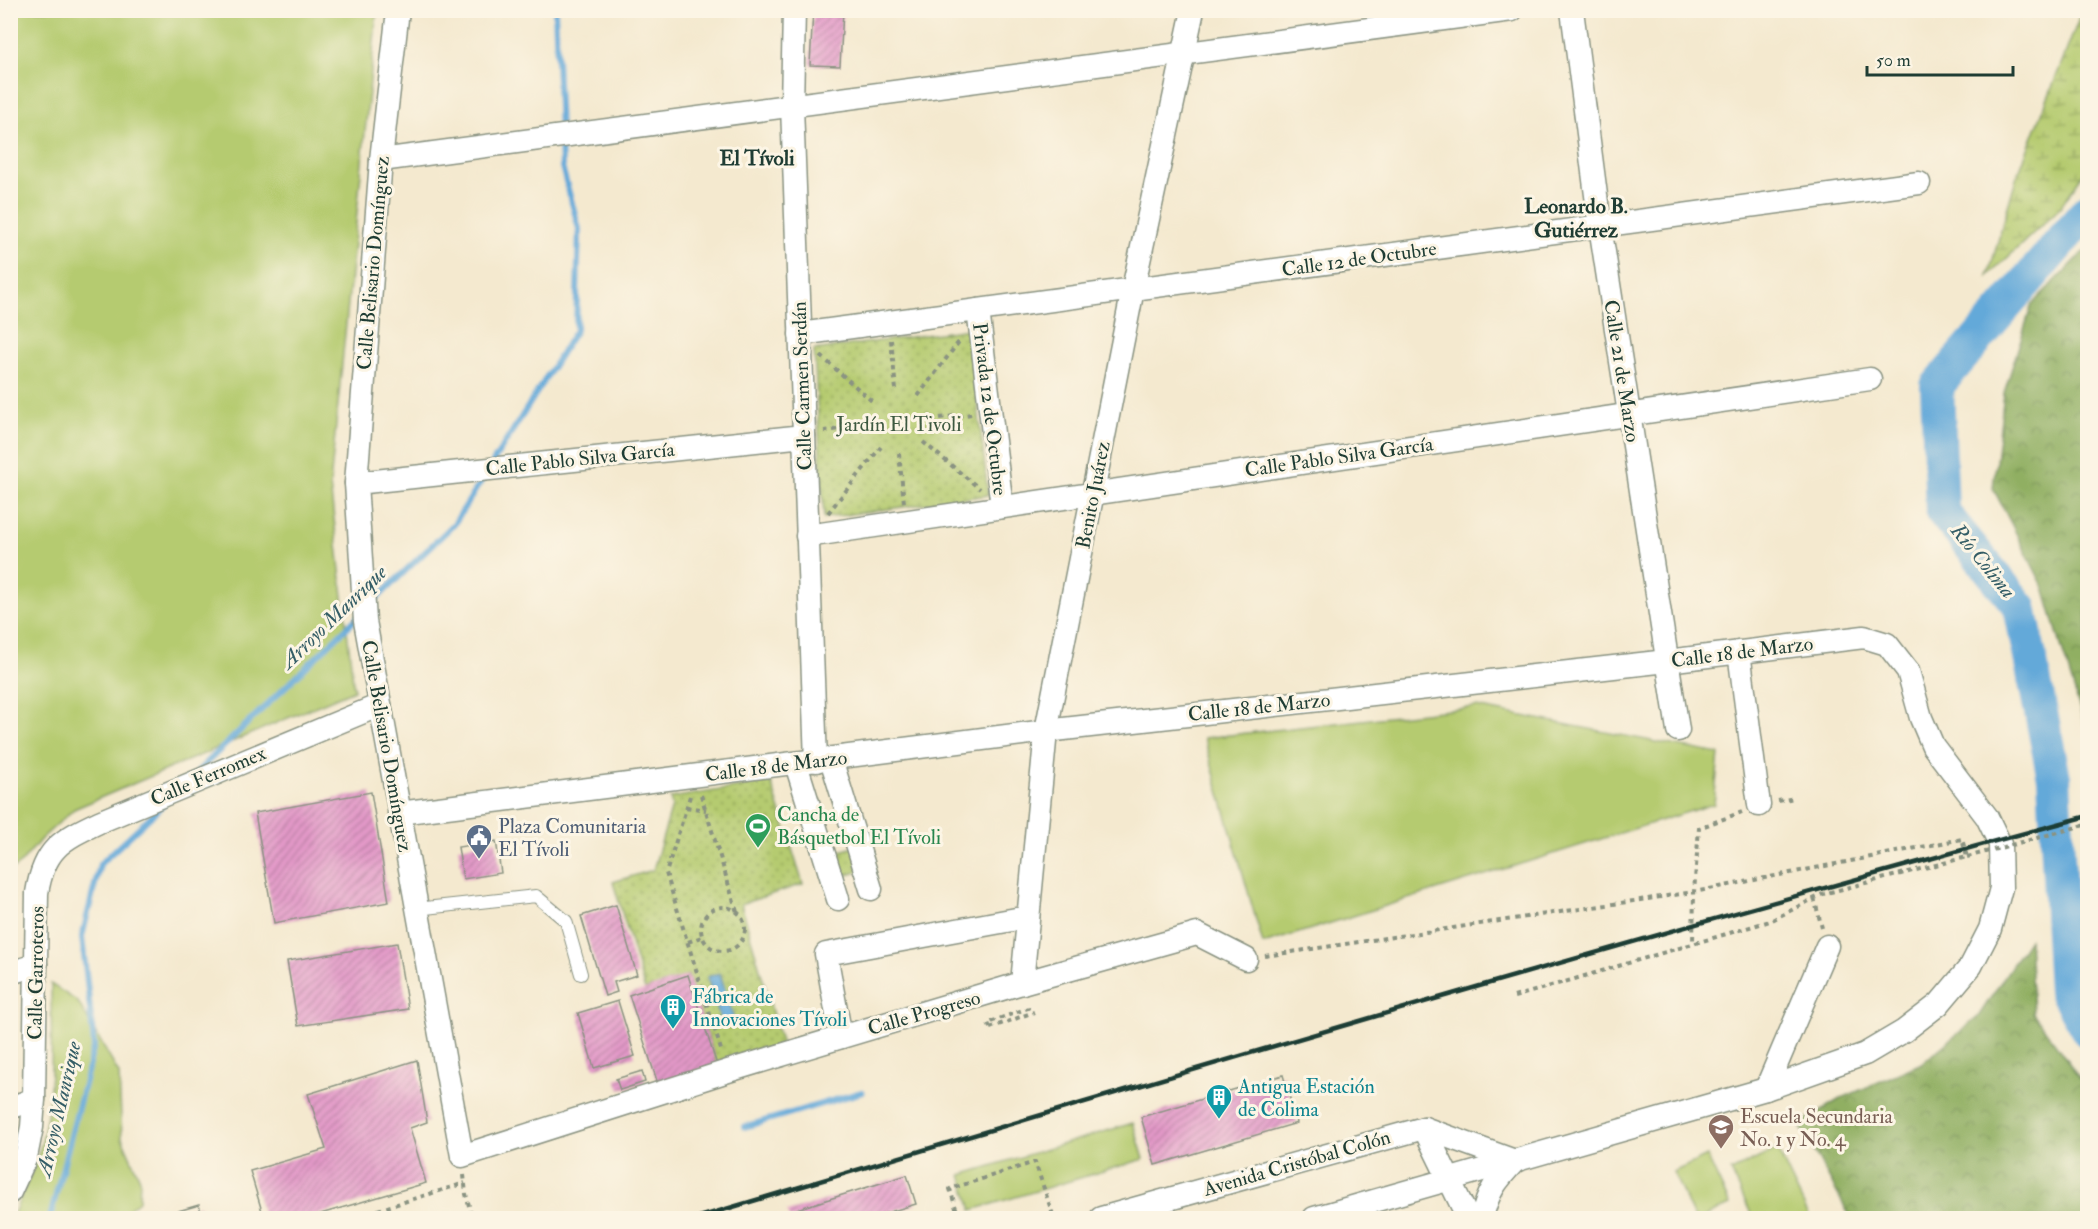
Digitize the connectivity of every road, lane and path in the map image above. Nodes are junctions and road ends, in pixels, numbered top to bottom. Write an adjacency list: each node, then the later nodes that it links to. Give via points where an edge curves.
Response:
1 (399, 10): 8 (street, Calle Belisario Domínguez)
2 (794, 10): 7 (street, Calle Carmen Serdán)
3 (1193, 10): 6 (street, Benito Juárez)
4 (1512, 10): 6 (street)
5 (1572, 10): 10 (street, Calle 21 de Marzo)
6 (1184, 54): 7 (street); 11 (street, Benito Juárez)
7 (792, 106): 8 (street); 15 (street, Calle Carmen Serdán)
8 (381, 160): 28 (street, Calle Belisario Domínguez)
9 (1919, 183): 10 (street, Calle 12 de Octubre)
10 (1600, 226): 11 (street, Calle 12 de Octubre); 21 (street, Calle 21 de Marzo)
11 (1133, 289): 12 (street, Calle 12 de Octubre); 29 (street, Benito Juárez)
12 (978, 310): 15 (street, Calle 12 de Octubre); 30 (street, Privada 12 de Octubre)
13 (891, 339): 17 (path)
14 (961, 339): 18 (path)
15 (807, 342): 19 (path); 24 (street, Calle Carmen Serdán)
16 (1870, 379): 21 (street, Calle Pablo Silva García)
17 (896, 390)
18 (918, 396)
19 (874, 403)
20 (978, 413): 22 (path)
21 (1629, 414): 29 (street, Calle Pablo Silva García); 35 (street, Calle 21 de Marzo)
22 (931, 419)
23 (868, 426): 24 (path)
24 (811, 434): 28 (street, Calle Pablo Silva García); 33 (street, Calle Carmen Serdán)
25 (923, 442): 30 (path)
26 (881, 447): 32 (path)
27 (899, 453): 31 (path)
28 (356, 483): 36 (street, Calle Belisario Domínguez, via 364,612)
29 (1094, 494): 30 (street, Calle Pablo Silva García); 38 (street, Benito Juárez)
30 (995, 501): 33 (street, Calle Pablo Silva García)
31 (905, 507)
32 (824, 518)
33 (807, 536): 39 (street, Calle Carmen Serdán)
34 (1739, 652): 35 (street, Calle 18 de Marzo); 41 (street); 65 (street, Calle 18 de Marzo, via 1864,637 1887,644 1908,671 1933,746 1987,817 2000,844 2001,888 1990,929 1971,966 1939,1004 1865,1054)
35 (1667, 661): 37 (street, Calle 21 de Marzo); 38 (street, Calle 18 de Marzo)
36 (380, 705): 42 (street, Calle Belisario Domínguez); 45 (street, Calle Ferromex, via 99,822 55,846)
37 (1678, 730)
38 (1046, 731): 39 (street, Calle 18 de Marzo); 50 (street, Benito Juárez)
39 (815, 761): 39 (street, via 835,892 869,882); 42 (street, Calle 18 de Marzo)
40 (1795, 798): 41 (path)
41 (1759, 805): 46 (path, via 1699,828)
42 (399, 813): 48 (street, Calle Belisario Domínguez)
43 (2088, 824): 44 (path, bridge)
44 (1967, 857): 46 (path, via 1962,839); 47 (path)
45 (46, 860): 56 (street, Calle Garroteros, via 37,893)
46 (1694, 892): 53 (path); 55 (path)
47 (1814, 898): 53 (path, via 1770,921); 54 (path)
48 (416, 909): 58 (lane, via 536,896 566,921); 69 (street, Calle Belisario Domínguez)
49 (737, 912): 51 (path, via 723,907 710,911 702,922); 51 (path, via 744,931 732,948 718,950); 52 (path, via 706,810 686,807 666,873)
50 (1028, 917): 59 (street, Benito Juárez); 63 (street, via 826,954)
51 (702, 937): 52 (path)
52 (688, 942): 64 (path)
53 (1693, 943): 60 (path)
54 (1827, 946): 65 (street)
55 (1246, 959): 59 (street, Calle Progreso, via 1197,934)
56 (36, 965): 57 (street); 66 (street, Calle Garroteros)
57 (10, 973)
58 (581, 974)
59 (1022, 983): 63 (street, Calle Progreso)
60 (1514, 997)
61 (1034, 1012): 62 (path)
62 (990, 1028)
63 (841, 1037): 64 (street, Calle Progreso)
64 (728, 1071): 69 (street, Calle Progreso)
65 (1766, 1089): 70 (street)
66 (34, 1100): 67 (street); 73 (street, Calle Garroteros, via 26,1157)
67 (10, 1108)
68 (1424, 1128): 70 (street); 71 (street); 78 (street, Avenida Cristóbal Colón)
69 (462, 1155): 72 (path)
70 (1515, 1161): 71 (street); 81 (street, via 1487,1198)
71 (1450, 1179): 79 (street); 80 (street)
72 (465, 1183): 74 (path); 75 (path)
73 (10, 1192)
74 (352, 1218)
75 (472, 1218)
76 (959, 1218): 77 (path, via 950,1189 1035,1162)
77 (1054, 1218)
78 (1101, 1218)
79 (1314, 1218)
80 (1468, 1218)
81 (1482, 1218)

